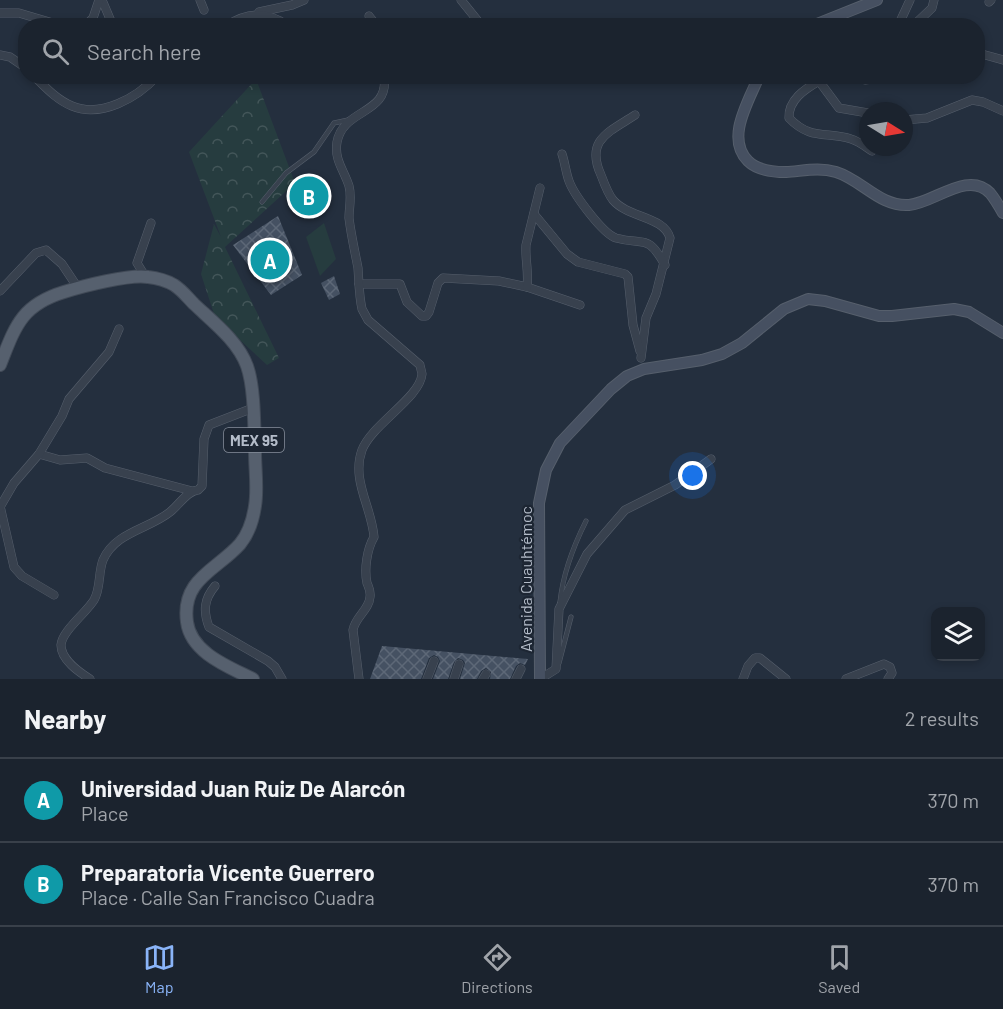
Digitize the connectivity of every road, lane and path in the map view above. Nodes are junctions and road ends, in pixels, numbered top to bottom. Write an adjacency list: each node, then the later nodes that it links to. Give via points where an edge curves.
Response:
1 (101, 0): 12 (street); 13 (street)
2 (200, 0): 8 (street)
3 (304, 0): 10 (street)
4 (461, 0): 16 (street)
5 (877, 0): 17 (main road)
6 (910, 0): 18 (street)
7 (934, 0): 19 (street)
8 (204, 10)
9 (0, 14): 11 (street, via 19,13)
10 (249, 14): 14 (street); 15 (street)
11 (36, 18)
12 (93, 18)
13 (109, 18)
14 (241, 18)
15 (273, 18)
16 (476, 18)
17 (832, 18)
18 (902, 18)
19 (922, 18)
20 (0, 55): 23 (street)
21 (985, 55): 22 (street)
22 (1003, 60)
23 (18, 61)
24 (43, 84): 25 (street, via 71,106 84,109 129,99)
25 (150, 84)
26 (386, 84): 34 (street, via 374,106)
27 (756, 84): 39 (main road, via 737,138 742,155 752,165 784,172 824,169 839,173 895,204 933,199 960,186 982,188)
28 (813, 84): 35 (street, via 801,92 789,118 815,135)
29 (823, 84): 30 (street, via 839,108)
30 (859, 111)
31 (1003, 111): 33 (street, via 972,100 927,118)
32 (635, 115): 42 (street, via 599,141 596,164 612,199 668,231)
33 (913, 119)
34 (349, 120): 38 (lane, via 334,123 314,152 286,173); 44 (street, via 339,134 336,155 350,188 349,217)
35 (859, 144)
36 (562, 154): 42 (street, via 576,194 605,231 615,237 647,243 656,249)
37 (540, 188): 40 (street)
38 (262, 202)
39 (1003, 213)
40 (534, 214): 45 (street, via 525,254); 51 (street, via 578,262 628,277 633,325)
41 (152, 223): 43 (street, via 137,263)
42 (665, 265): 51 (street, via 646,318)
43 (145, 276): 46 (main road, MEX 95); 53 (main road, MEX 95, via 176,286 230,339 248,368)
44 (359, 284): 45 (street, via 400,284 407,302 422,316 429,312 443,278); 70 (street, via 359,298 368,320 420,365 422,374 418,385 378,426 362,449 363,493 374,537 367,556 369,603 353,630)
45 (528, 287): 48 (street)
46 (78, 288): 47 (street, via 62,264 46,250 36,253); 52 (main road, MEX 95, via 53,295 27,310 16,325)
47 (0, 291)
48 (580, 305)
49 (119, 329): 54 (street, via 105,357 69,399)
50 (1003, 333): 51 (main road, Avenida Cuauhtémoc, via 969,312 954,309 879,316 808,299 784,309 722,354 702,360)
51 (643, 363): 74 (main road, Avenida Cuauhtémoc, via 611,389 560,443 546,470 539,503)
52 (0, 365)
53 (253, 408): 56 (street, via 209,425 204,439 203,480 198,490); 68 (main road, MEX 95, via 256,486 251,525 240,544 202,576 190,593 187,622 199,646)
54 (39, 454): 56 (street, via 60,460 87,458 105,468); 57 (street)
55 (711, 459): 61 (street, via 675,485 625,510 587,554)
56 (192, 490): 67 (street, via 168,514 127,535 110,549 104,560 96,596 64,635 61,645 69,662)
57 (0, 506): 60 (street, via 14,567)
58 (586, 520): 61 (lane, via 562,580)
59 (215, 586): 69 (street, via 205,603 208,627 268,661)
60 (54, 595)
61 (559, 609): 66 (street)
62 (571, 617): 66 (lane)
63 (434, 661): 71 (street)
64 (459, 664): 72 (street)
65 (521, 669): 73 (street)
66 (556, 669): 74 (street)
67 (90, 679)
68 (253, 679)
69 (282, 679)
70 (359, 679)
71 (427, 679)
72 (454, 679)
73 (516, 679)
74 (540, 679)
75 (743, 679): 76 (street, via 755,658)
76 (786, 679)
77 (846, 679): 78 (street, via 884,664 892,673)
78 (888, 679)

